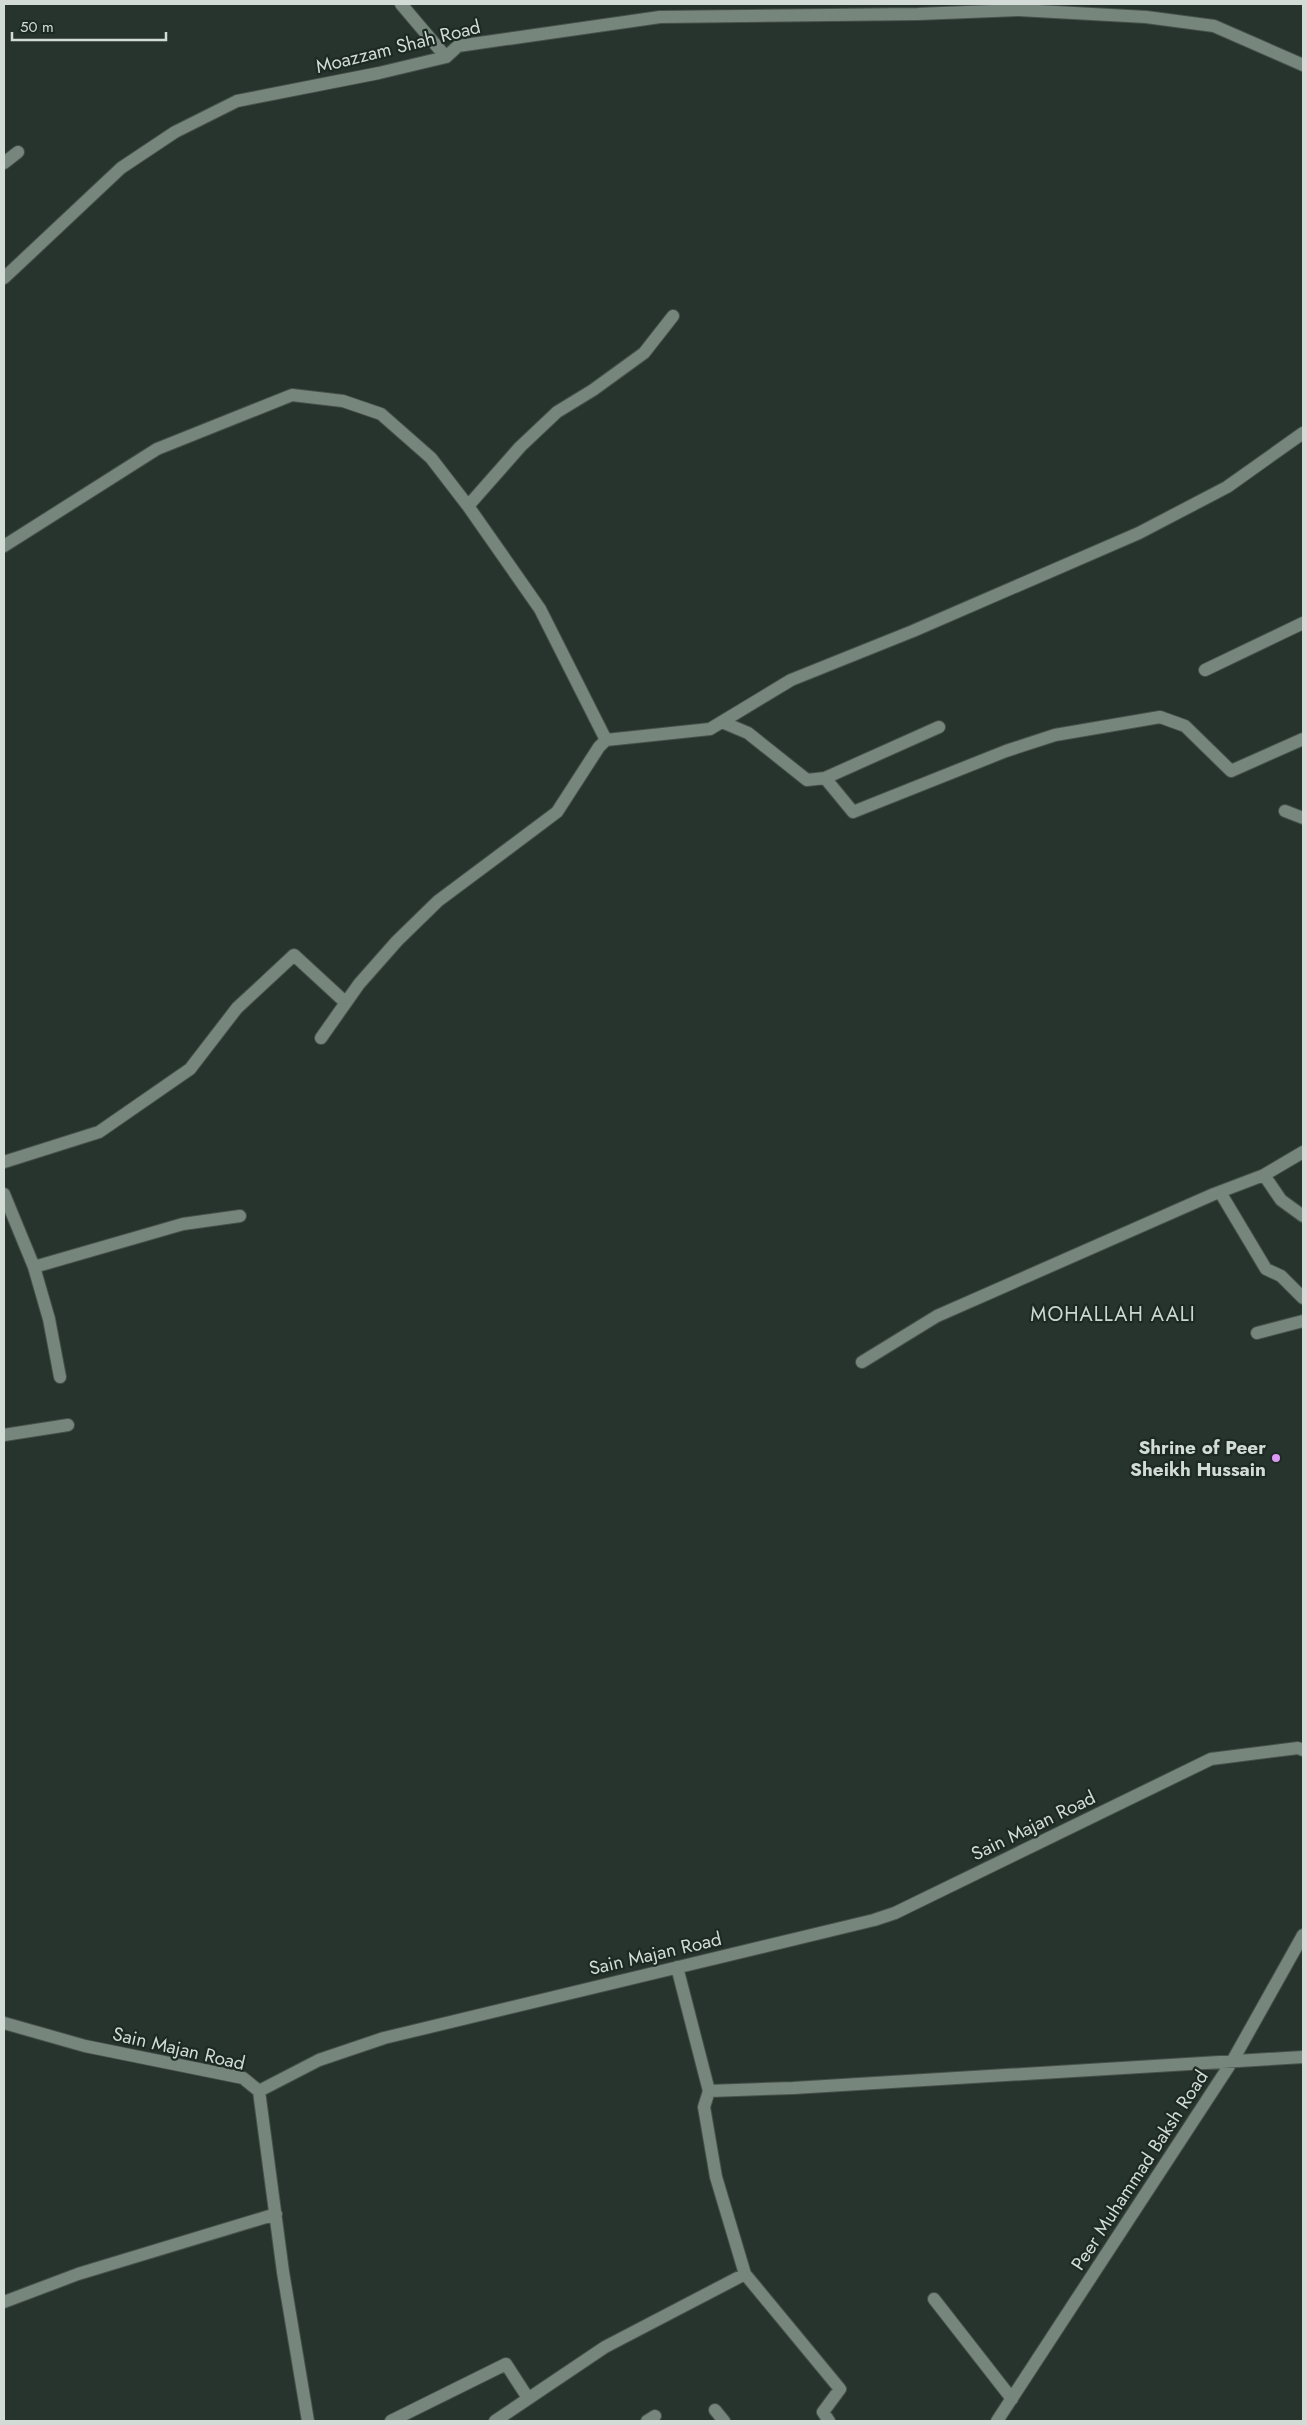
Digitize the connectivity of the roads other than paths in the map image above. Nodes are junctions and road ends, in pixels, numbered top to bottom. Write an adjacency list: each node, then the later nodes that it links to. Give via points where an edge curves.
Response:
1 (401, 4): 2 (street)
2 (446, 57): 3 (street, Moazzam Shah Road, via 458,46 660,17 1019,10 1146,17 1214,26); 6 (street, Moazzam Shah Road, via 237,101 174,132 121,168)
3 (1303, 65)
4 (18, 152): 5 (street)
5 (4, 162)
6 (4, 278)
7 (672, 316): 9 (street, via 644,353 557,412 520,447)
8 (1303, 433): 13 (street, via 1227,487 1139,533 914,631 790,680)
9 (468, 506): 10 (street, via 430,458 381,414 343,401 292,395 158,449); 16 (street, via 540,609)
10 (4, 546)
11 (1303, 623): 12 (street)
12 (1205, 670)
13 (722, 722): 16 (street, via 710,729); 17 (street, via 748,733 807,780)
14 (939, 727): 17 (street)
15 (1303, 739): 17 (street, via 1231,770 1185,726 1160,717 1055,736 853,812)
16 (606, 740): 20 (street, via 557,812 438,901 397,941)
17 (825, 778)
18 (1285, 811): 19 (street)
19 (1303, 818)
20 (345, 1002): 21 (street); 23 (street, via 294,955 237,1008 190,1069 99,1132)
21 (321, 1038)
22 (1303, 1152): 24 (street)
23 (4, 1162)
24 (1264, 1175): 25 (street); 28 (street, via 1281,1200)
25 (1220, 1192): 30 (street, via 1266,1269 1281,1276); 33 (street, via 937,1316)
26 (4, 1194): 29 (street)
27 (240, 1216): 29 (street, via 183,1224)
28 (1303, 1216)
29 (34, 1267): 34 (street, via 49,1319)
30 (1303, 1298)
31 (1303, 1321): 32 (street)
32 (1258, 1333)
33 (862, 1362)
34 (60, 1377)
35 (68, 1425): 36 (street)
36 (4, 1435)
37 (1303, 1750): 39 (street, Sain Majan Road, via 1212,1759 895,1913)
38 (1303, 1934): 42 (street, Peer Muhammad Baksh Road)
39 (677, 1967): 43 (street); 44 (street, Sain Majan Road, via 384,2038 319,2060)
40 (4, 2023): 44 (street, Sain Majan Road, via 85,2046 243,2078)
41 (1303, 2057): 42 (street)
42 (1233, 2060): 43 (street); 50 (street, Peer Muhammad Baksh Road)
43 (709, 2091): 46 (street, via 704,2107 716,2177)
44 (259, 2092): 45 (street)
45 (276, 2214): 48 (street, via 78,2274); 52 (street)
46 (745, 2274): 49 (street, via 606,2347); 56 (street, via 840,2389 823,2412)
47 (934, 2299): 50 (street)
48 (4, 2302)
49 (528, 2398): 53 (street, via 506,2364); 54 (street)
50 (1012, 2399): 57 (street, Peer Muhammad Baksh Road)
51 (715, 2410): 55 (street)
52 (309, 2421)
53 (391, 2421)
54 (495, 2421)
55 (724, 2421)
56 (829, 2421)
57 (997, 2421)

